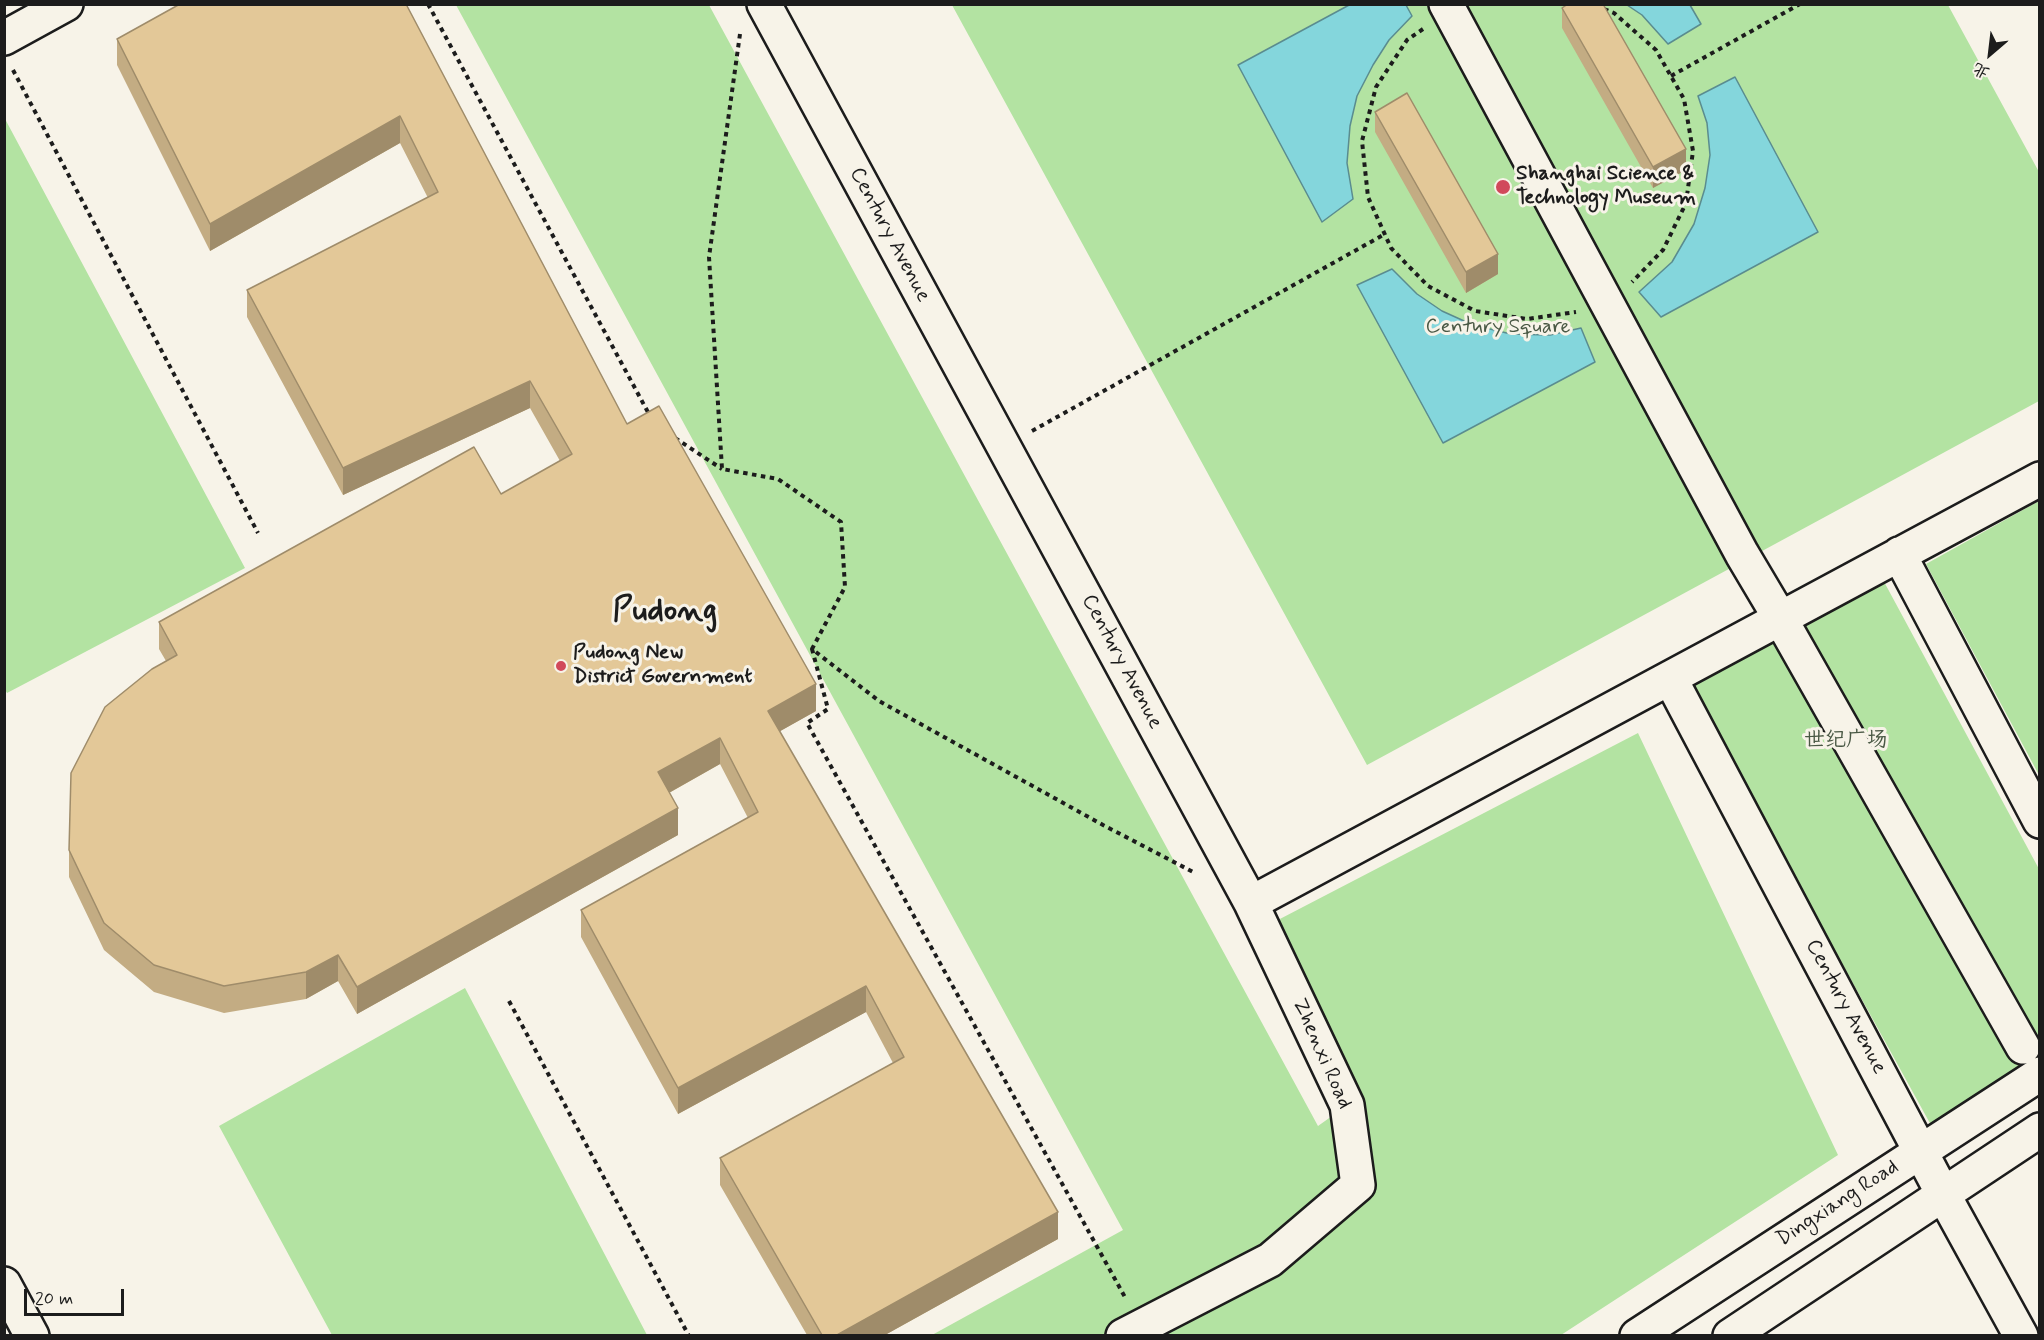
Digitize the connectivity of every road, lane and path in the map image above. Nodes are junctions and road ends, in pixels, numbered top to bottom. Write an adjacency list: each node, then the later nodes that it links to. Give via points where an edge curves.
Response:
1 (66, 4): 7 (street)
2 (428, 4): 11 (path)
3 (764, 4): 13 (street, Century Avenue)
4 (1800, 4): 8 (path)
5 (1447, 7): 9 (path, via 1407,40 1376,87 1362,141 1368,197); 18 (street)
6 (741, 27): 14 (path, via 709,257)
7 (7, 51): 16 (path)
8 (1671, 76)
9 (1385, 234): 10 (path); 13 (path)
10 (1391, 248)
11 (653, 423)
12 (673, 436): 14 (path)
13 (1004, 447): 23 (street, Century Avenue)
14 (722, 469): 19 (path, via 778,479 841,522 846,587)
15 (2040, 479): 17 (street)
16 (258, 533)
17 (1899, 554): 18 (street); 21 (street)
18 (1780, 618): 20 (street); 25 (street)
19 (812, 649): 22 (path, via 879,701); 31 (path, via 828,709 807,723)
20 (1670, 678): 23 (street); 28 (street, Century Avenue)
21 (2040, 821)
22 (1198, 875)
23 (1251, 903): 31 (street, Zhenxi Road, via 1347,1105 1358,1185 1270,1260)
24 (509, 1001): 33 (path)
25 (2023, 1047)
26 (2040, 1074): 28 (street, Dingxiang Road)
27 (2040, 1130): 29 (street)
28 (1921, 1150): 29 (street, Century Avenue); 34 (street, Dingxiang Road)
29 (1943, 1194): 35 (street); 36 (street, Century Avenue)
30 (4, 1284): 32 (street)
31 (1132, 1331)
32 (32, 1335)
33 (689, 1335)
34 (1637, 1335)
35 (1730, 1335)
36 (2021, 1335)

